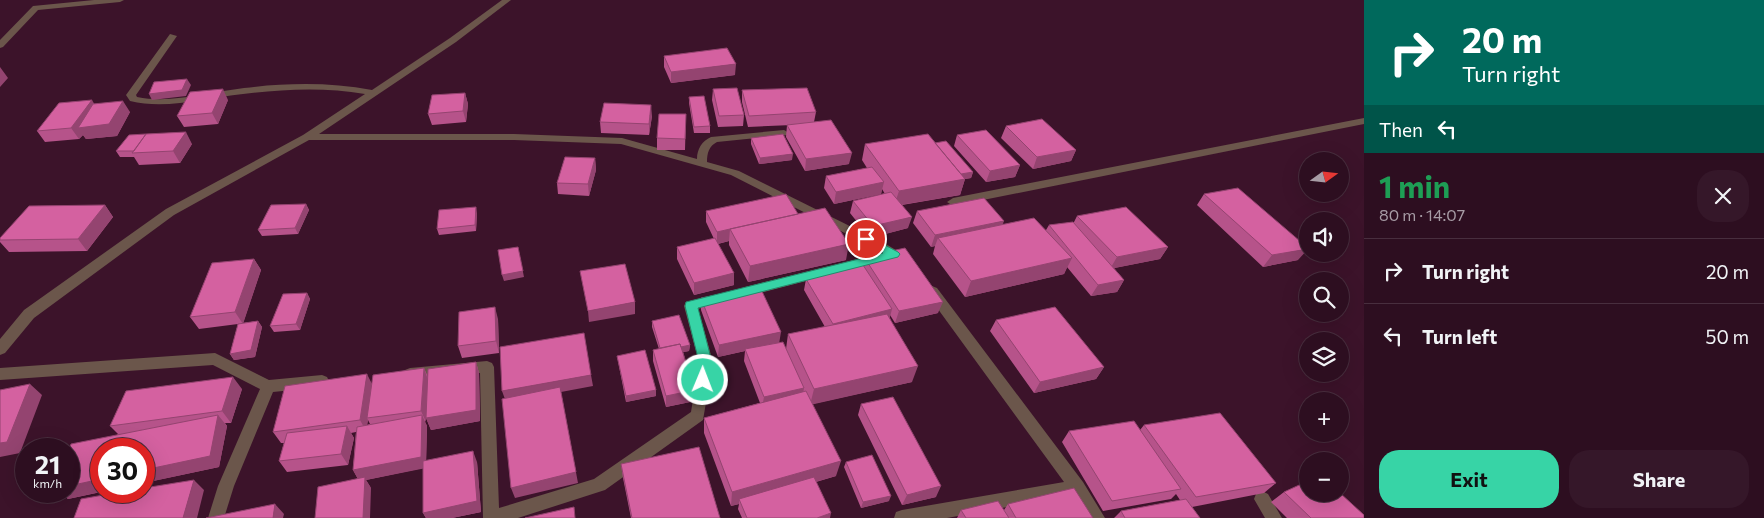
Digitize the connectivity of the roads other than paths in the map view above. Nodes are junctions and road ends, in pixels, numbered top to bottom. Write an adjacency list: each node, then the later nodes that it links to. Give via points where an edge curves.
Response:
1 (120, 0): 3 (street)
2 (507, 0): 6 (street)
3 (35, 4): 5 (street)
4 (173, 36): 6 (street, via 131,95 132,99 176,100 246,91 329,88)
5 (0, 45)
6 (374, 92): 9 (street)
7 (1364, 121): 11 (street)
8 (784, 133): 10 (street, via 708,142 702,153)
9 (306, 138): 10 (street, via 514,137 622,142); 15 (street, via 170,212 29,314)
10 (702, 164): 12 (street, via 735,173)
11 (953, 202)
12 (894, 254): 13 (street); 23 (street, via 691,306 706,362 698,415 599,485)
13 (914, 267)
14 (926, 283): 20 (street)
15 (0, 349)
16 (0, 374): 19 (street, via 215,359)
17 (397, 375): 23 (street, via 487,367)
18 (338, 380): 19 (street)
19 (268, 386): 22 (street)
20 (1077, 486): 24 (street); 25 (street)
21 (1262, 500): 26 (street)
22 (216, 518)
23 (492, 518)
24 (902, 518)
25 (1097, 518)
26 (1274, 518)

